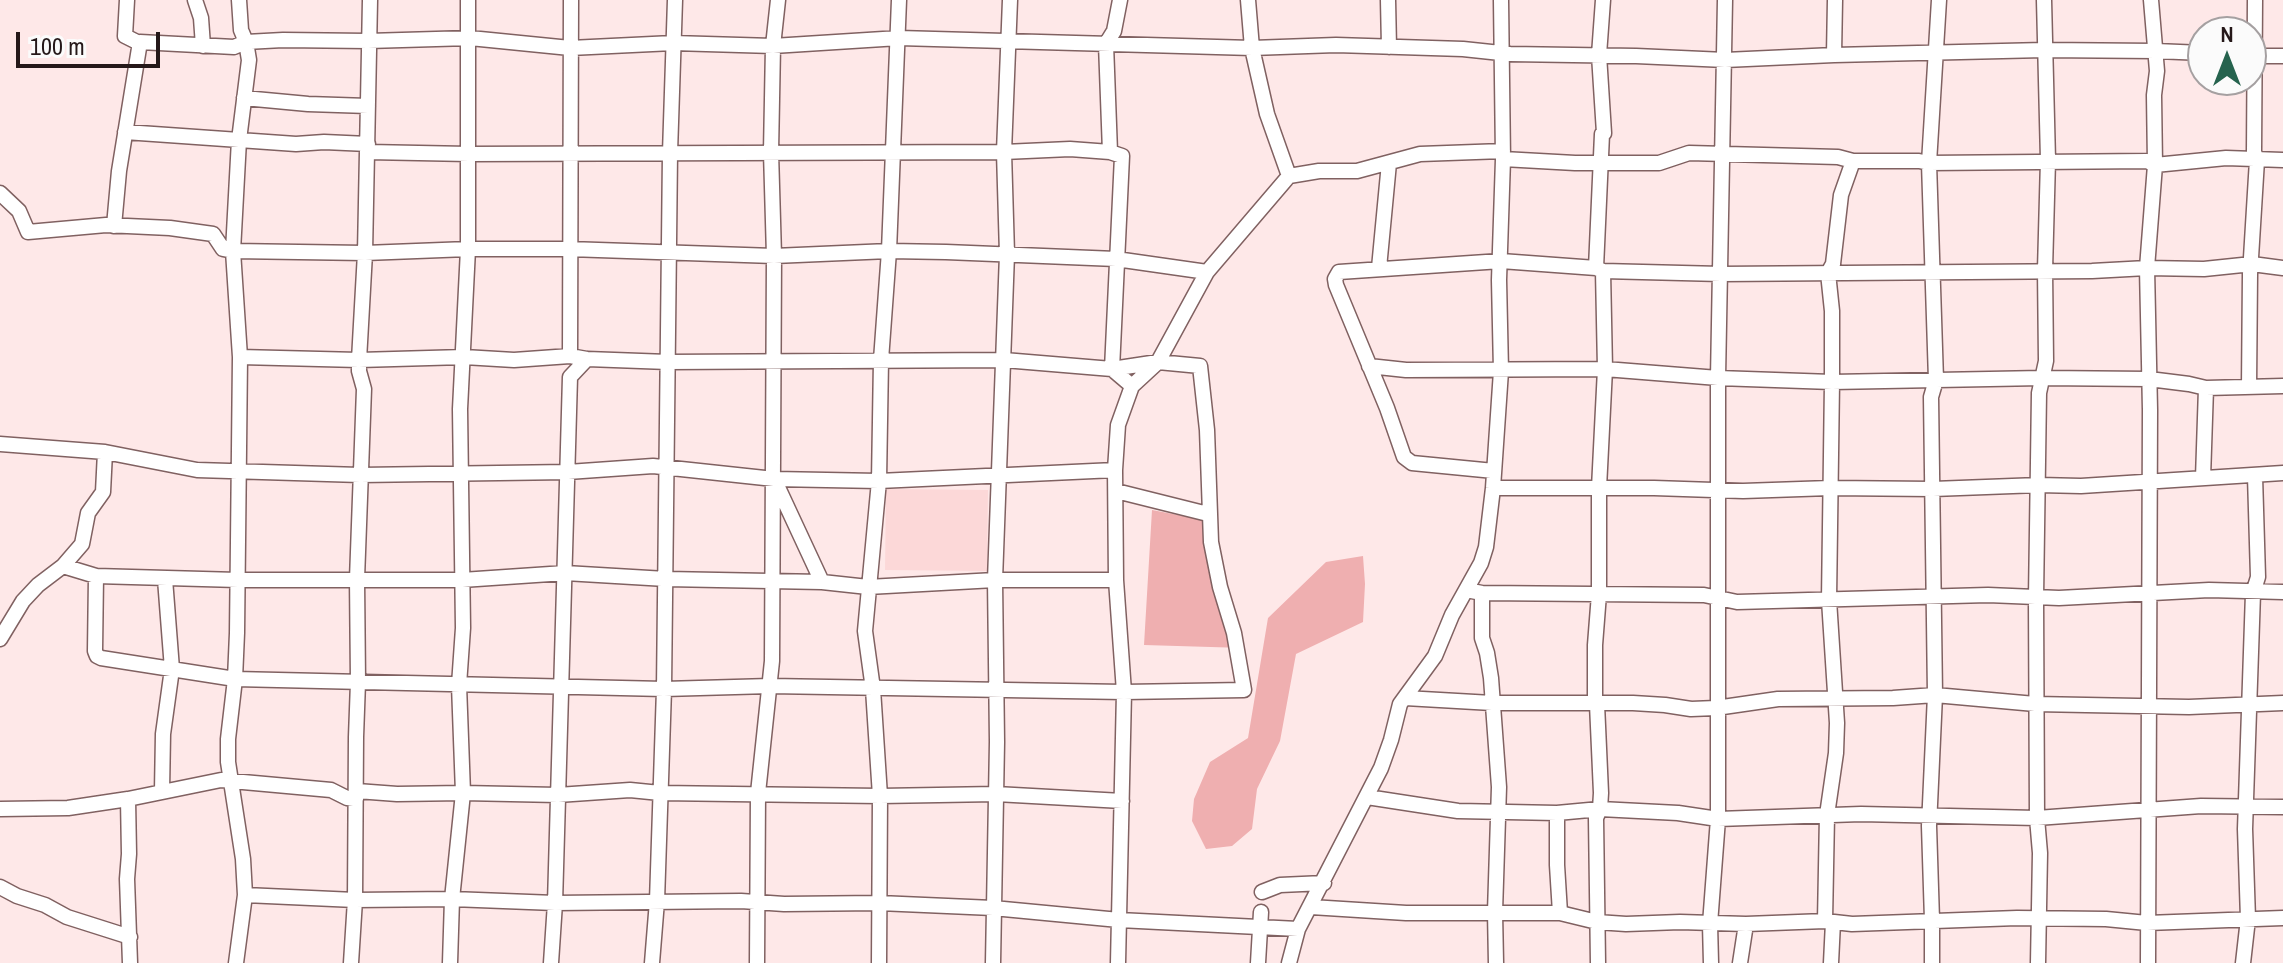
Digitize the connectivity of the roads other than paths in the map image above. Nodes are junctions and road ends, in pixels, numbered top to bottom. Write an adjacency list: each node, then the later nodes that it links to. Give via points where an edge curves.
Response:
1 (127, 0): 26 (street, via 125,36)
2 (195, 0): 29 (street)
3 (239, 0): 25 (street)
4 (370, 0): 23 (street)
5 (468, 0): 21 (street)
6 (571, 0): 32 (street)
7 (675, 0): 27 (street)
8 (778, 0): 30 (street)
9 (899, 0): 22 (street)
10 (1010, 0): 24 (street)
11 (1120, 0): 28 (street)
12 (1248, 0): 33 (street)
13 (1388, 0): 31 (street)
14 (1501, 0): 36 (street)
15 (1603, 0): 39 (street)
16 (1725, 0): 41 (street)
17 (1835, 0): 40 (street)
18 (1939, 0): 38 (street)
19 (2044, 0): 34 (street)
20 (2151, 0): 35 (street)
21 (470, 38): 23 (street); 32 (street); 54 (street)
22 (899, 38): 24 (street); 30 (street); 50 (street)
23 (368, 41): 25 (street); 44 (street)
24 (1009, 41): 28 (street); 51 (street)
25 (246, 42): 29 (street); 43 (street)
26 (139, 43): 29 (street); 45 (street)
27 (673, 43): 30 (street); 32 (street); 53 (street)
28 (1106, 44): 33 (street); 52 (street)
29 (203, 46)
30 (773, 46): 49 (street)
31 (1389, 47): 33 (street); 36 (street)
32 (570, 48): 48 (street)
33 (1252, 48): 65 (street)
34 (2044, 50): 35 (street); 38 (street); 57 (street)
35 (2156, 51): 37 (street); 64 (street)
36 (1500, 52): 39 (street); 55 (street)
37 (2187, 52)
38 (1934, 53): 40 (street); 63 (street)
39 (1599, 55): 41 (street); 62 (street)
40 (1834, 55): 41 (street)
41 (1725, 60): 56 (street)
42 (2253, 96): 58 (street)
43 (244, 98): 44 (street); 46 (street)
44 (368, 106): 47 (street)
45 (125, 132): 46 (street); 67 (street)
46 (239, 140): 47 (street); 70 (street)
47 (368, 148): 54 (street); 72 (street)
48 (570, 152): 53 (street); 54 (street); 69 (street)
49 (771, 152): 50 (street); 53 (street); 75 (street)
50 (893, 152): 51 (street); 71 (street)
51 (1004, 152): 52 (street); 74 (street)
52 (1110, 152): 76 (street, via 1122,156)
53 (670, 153): 73 (street)
54 (469, 154): 68 (street)
55 (1503, 155): 61 (street, via 1420,154); 62 (street); 77 (street)
56 (1723, 155): 60 (street); 62 (street, via 1689,153 1659,163); 87 (street)
57 (2048, 160): 63 (street); 64 (street); 83 (street)
58 (2257, 160): 59 (street); 64 (street); 78 (street)
59 (2283, 160)
60 (1853, 161): 63 (street); 86 (street, via 1841,195)
61 (1389, 163): 65 (street); 79 (street)
62 (1602, 163): 82 (street)
63 (1929, 163): 85 (street)
64 (2155, 165): 80 (street)
65 (1289, 176): 84 (street)
66 (0, 193): 67 (street, via 19,211 28,232)
67 (114, 226): 70 (street, via 210,233 223,249)
68 (468, 249): 69 (street); 72 (street); 90 (street)
69 (569, 249): 73 (street); 88 (street)
70 (233, 251): 72 (street); 89 (street)
71 (889, 251): 74 (street); 75 (street); 93 (street)
72 (365, 253): 92 (street)
73 (670, 254): 75 (street); 96 (street)
74 (1007, 254): 76 (street); 94 (street)
75 (774, 256): 95 (street)
76 (1116, 259): 84 (street); 99 (street)
77 (1501, 261): 79 (street); 82 (street); 101 (street)
78 (2252, 264): 80 (street); 81 (street); 109 (street)
79 (1379, 268): 98 (street, via 1339,272 1335,279)
80 (2147, 268): 83 (street); 104 (street)
81 (2283, 268)
82 (1599, 269): 87 (street); 100 (street)
83 (2045, 270): 85 (street); 103 (street)
84 (1207, 272): 97 (street)
85 (1931, 272): 86 (street); 105 (street)
86 (1828, 273): 87 (street); 106 (street)
87 (1721, 274): 102 (street)
88 (570, 356): 90 (street); 91 (street)
89 (240, 357): 92 (street); 116 (street)
90 (464, 357): 92 (street); 119 (street)
91 (587, 359): 96 (street); 117 (street, via 570,377)
92 (359, 360): 120 (street, via 364,389)
93 (881, 360): 94 (street); 95 (street); 125 (street)
94 (1004, 360): 99 (street); 121 (street)
95 (775, 361): 96 (street); 124 (street)
96 (668, 362): 113 (street)
97 (1158, 362): 99 (street); 107 (street); 134 (street, via 1200,366)
98 (1369, 366): 101 (street); 115 (street, via 1410,463)
99 (1112, 369): 107 (street)
100 (1605, 369): 101 (street); 102 (street); 129 (street)
101 (1501, 371): 115 (street)
102 (1718, 378): 106 (street); 131 (street)
103 (2042, 378): 104 (street); 105 (street); 127 (street)
104 (2149, 379): 110 (street); 126 (street)
105 (1936, 380): 106 (street); 132 (street, via 1931,397)
106 (1832, 382): 130 (street)
107 (1132, 386): 114 (street, via 1118,425)
108 (2283, 386): 109 (street)
109 (2249, 387): 110 (street)
110 (2206, 388): 123 (street)
111 (0, 444): 112 (street)
112 (105, 452): 116 (street, via 197,470); 135 (street, via 103,492 88,513 82,544)
113 (667, 469): 117 (street); 124 (street); 140 (street)
114 (1115, 470): 121 (street); 133 (street)
115 (1494, 471): 128 (street)
116 (237, 472): 120 (street); 141 (street)
117 (568, 472): 119 (street); 136 (street)
118 (2283, 473): 122 (street)
119 (460, 474): 120 (street); 142 (street)
120 (360, 475): 139 (street)
121 (1000, 476): 125 (street); 143 (street)
122 (2255, 476): 123 (street); 152 (street, via 2258,577)
123 (2203, 478): 126 (street)
124 (774, 479): 125 (street); 145 (street); 146 (street)
125 (879, 481): 147 (street)
126 (2150, 482): 127 (street); 151 (street)
127 (2039, 485): 132 (street); 155 (street)
128 (1493, 488): 129 (street); 148 (street, via 1486,547)
129 (1599, 488): 131 (street); 153 (street)
130 (1830, 488): 131 (street); 132 (street); 157 (street)
131 (1718, 489): 156 (street)
132 (1933, 489): 154 (street)
133 (1116, 491): 134 (street); 144 (street)
134 (1208, 514): 168 (street, via 1244,690)
135 (63, 566): 137 (street); 158 (street, via 23,601)
136 (565, 573): 140 (street); 142 (street); 164 (street)
137 (96, 576): 138 (street); 159 (street, via 97,656)
138 (165, 579): 141 (street); 159 (street)
139 (357, 579): 141 (street); 142 (street); 161 (street)
140 (666, 579): 145 (street); 166 (street)
141 (238, 580): 160 (street)
142 (462, 580): 162 (street)
143 (995, 580): 144 (street); 147 (street); 165 (street)
144 (1116, 580): 168 (street)
145 (772, 582): 146 (street); 163 (street)
146 (822, 582): 147 (street)
147 (868, 587): 167 (street, via 865,631)
148 (1466, 590): 150 (street); 170 (street, via 1435,656)
149 (2283, 592): 152 (street)
150 (1482, 593): 153 (street); 172 (street, via 1482,638)
151 (2149, 593): 152 (street); 155 (street); 177 (street)
152 (2253, 593): 176 (street)
153 (1599, 594): 156 (street); 174 (street)
154 (1933, 597): 155 (street); 157 (street); 169 (street)
155 (2036, 598): 175 (street)
156 (1719, 599): 157 (street); 178 (street)
157 (1829, 600): 171 (street)
158 (0, 639)
159 (172, 669): 160 (street); 180 (street)
160 (235, 679): 161 (street); 179 (street, via 228,739)
161 (358, 682): 162 (street); 185 (street)
162 (459, 685): 164 (street); 181 (street)
163 (770, 686): 166 (street); 167 (street); 183 (street)
164 (562, 687): 166 (street); 186 (street)
165 (997, 688): 167 (street); 168 (street); 184 (street)
166 (664, 689): 182 (street)
167 (873, 689): 187 (street)
168 (1124, 692): 190 (street)
169 (1935, 695): 171 (street); 175 (street); 199 (street)
170 (1405, 698): 172 (street); 188 (street)
171 (1834, 699): 178 (street, via 1778,699); 198 (street, via 1836,753)
172 (1492, 703): 174 (street); 195 (street)
173 (2283, 703): 176 (street)
174 (1597, 704): 178 (street); 194 (street)
175 (2035, 704): 177 (street); 200 (street)
176 (2250, 704): 177 (street); 192 (street)
177 (2149, 706): 196 (street)
178 (1716, 708): 201 (street)
179 (230, 780): 180 (street); 185 (street, via 331,790 347,798); 205 (street)
180 (162, 791): 189 (street)
181 (463, 793): 185 (street); 186 (street); 206 (street)
182 (660, 793): 183 (street); 186 (street); 208 (street)
183 (758, 793): 187 (street); 209 (street)
184 (996, 794): 187 (street); 190 (street); 213 (street)
185 (356, 795): 207 (street)
186 (558, 795): 210 (street)
187 (880, 796): 211 (street)
188 (1367, 797): 195 (street, via 1458,811); 202 (street)
189 (128, 799): 193 (street, via 68,808); 228 (street)
190 (1122, 801): 220 (street)
191 (2283, 807): 192 (street)
192 (2246, 808): 196 (street); 219 (street)
193 (0, 809)
194 (1600, 809): 197 (street); 201 (street); 222 (street)
195 (1497, 811): 197 (street); 214 (street)
196 (2148, 811): 200 (street); 224 (street)
197 (1557, 813): 215 (street)
198 (1827, 815): 199 (street); 201 (street); 223 (street)
199 (1930, 815): 200 (street); 221 (street)
200 (2037, 818): 218 (street)
201 (1718, 819): 225 (street)
202 (1324, 883): 204 (street, via 1280,885); 212 (street)
203 (0, 887): 228 (street)
204 (1262, 892)
205 (245, 895): 207 (street); 230 (street)
206 (452, 899): 207 (street); 210 (street); 232 (street)
207 (355, 900): 231 (street)
208 (657, 901): 209 (street); 210 (street); 234 (street)
209 (758, 901): 211 (street); 235 (street)
210 (555, 903): 233 (street)
211 (879, 903): 213 (street); 236 (street)
212 (1311, 907): 214 (street); 227 (street)
213 (993, 908): 220 (street); 237 (street)
214 (1495, 912): 215 (street); 241 (street)
215 (1560, 913): 222 (street)
216 (2283, 918): 219 (street)
217 (1260, 919): 220 (street); 227 (street); 239 (street)
218 (2038, 919): 221 (street); 224 (street); 247 (street)
219 (2248, 919): 224 (street); 249 (street)
220 (1119, 920): 238 (street)
221 (1932, 920): 223 (street); 246 (street)
222 (1597, 922): 225 (street); 242 (street)
223 (1829, 922): 226 (street); 245 (street)
224 (2147, 923): 248 (street)
225 (1710, 924): 226 (street); 243 (street)
226 (1746, 924): 244 (street)
227 (1298, 929): 240 (street)
228 (130, 937): 229 (street)
229 (130, 963)
230 (236, 963)
231 (351, 963)
232 (450, 963)
233 (551, 963)
234 (652, 963)
235 (757, 963)
236 (879, 963)
237 (993, 963)
238 (1118, 963)
239 (1258, 963)
240 (1289, 963)
241 (1496, 963)
242 (1598, 963)
243 (1711, 963)
244 (1740, 963)
245 (1831, 963)
246 (1932, 963)
247 (2038, 963)
248 (2148, 963)
249 (2243, 963)

